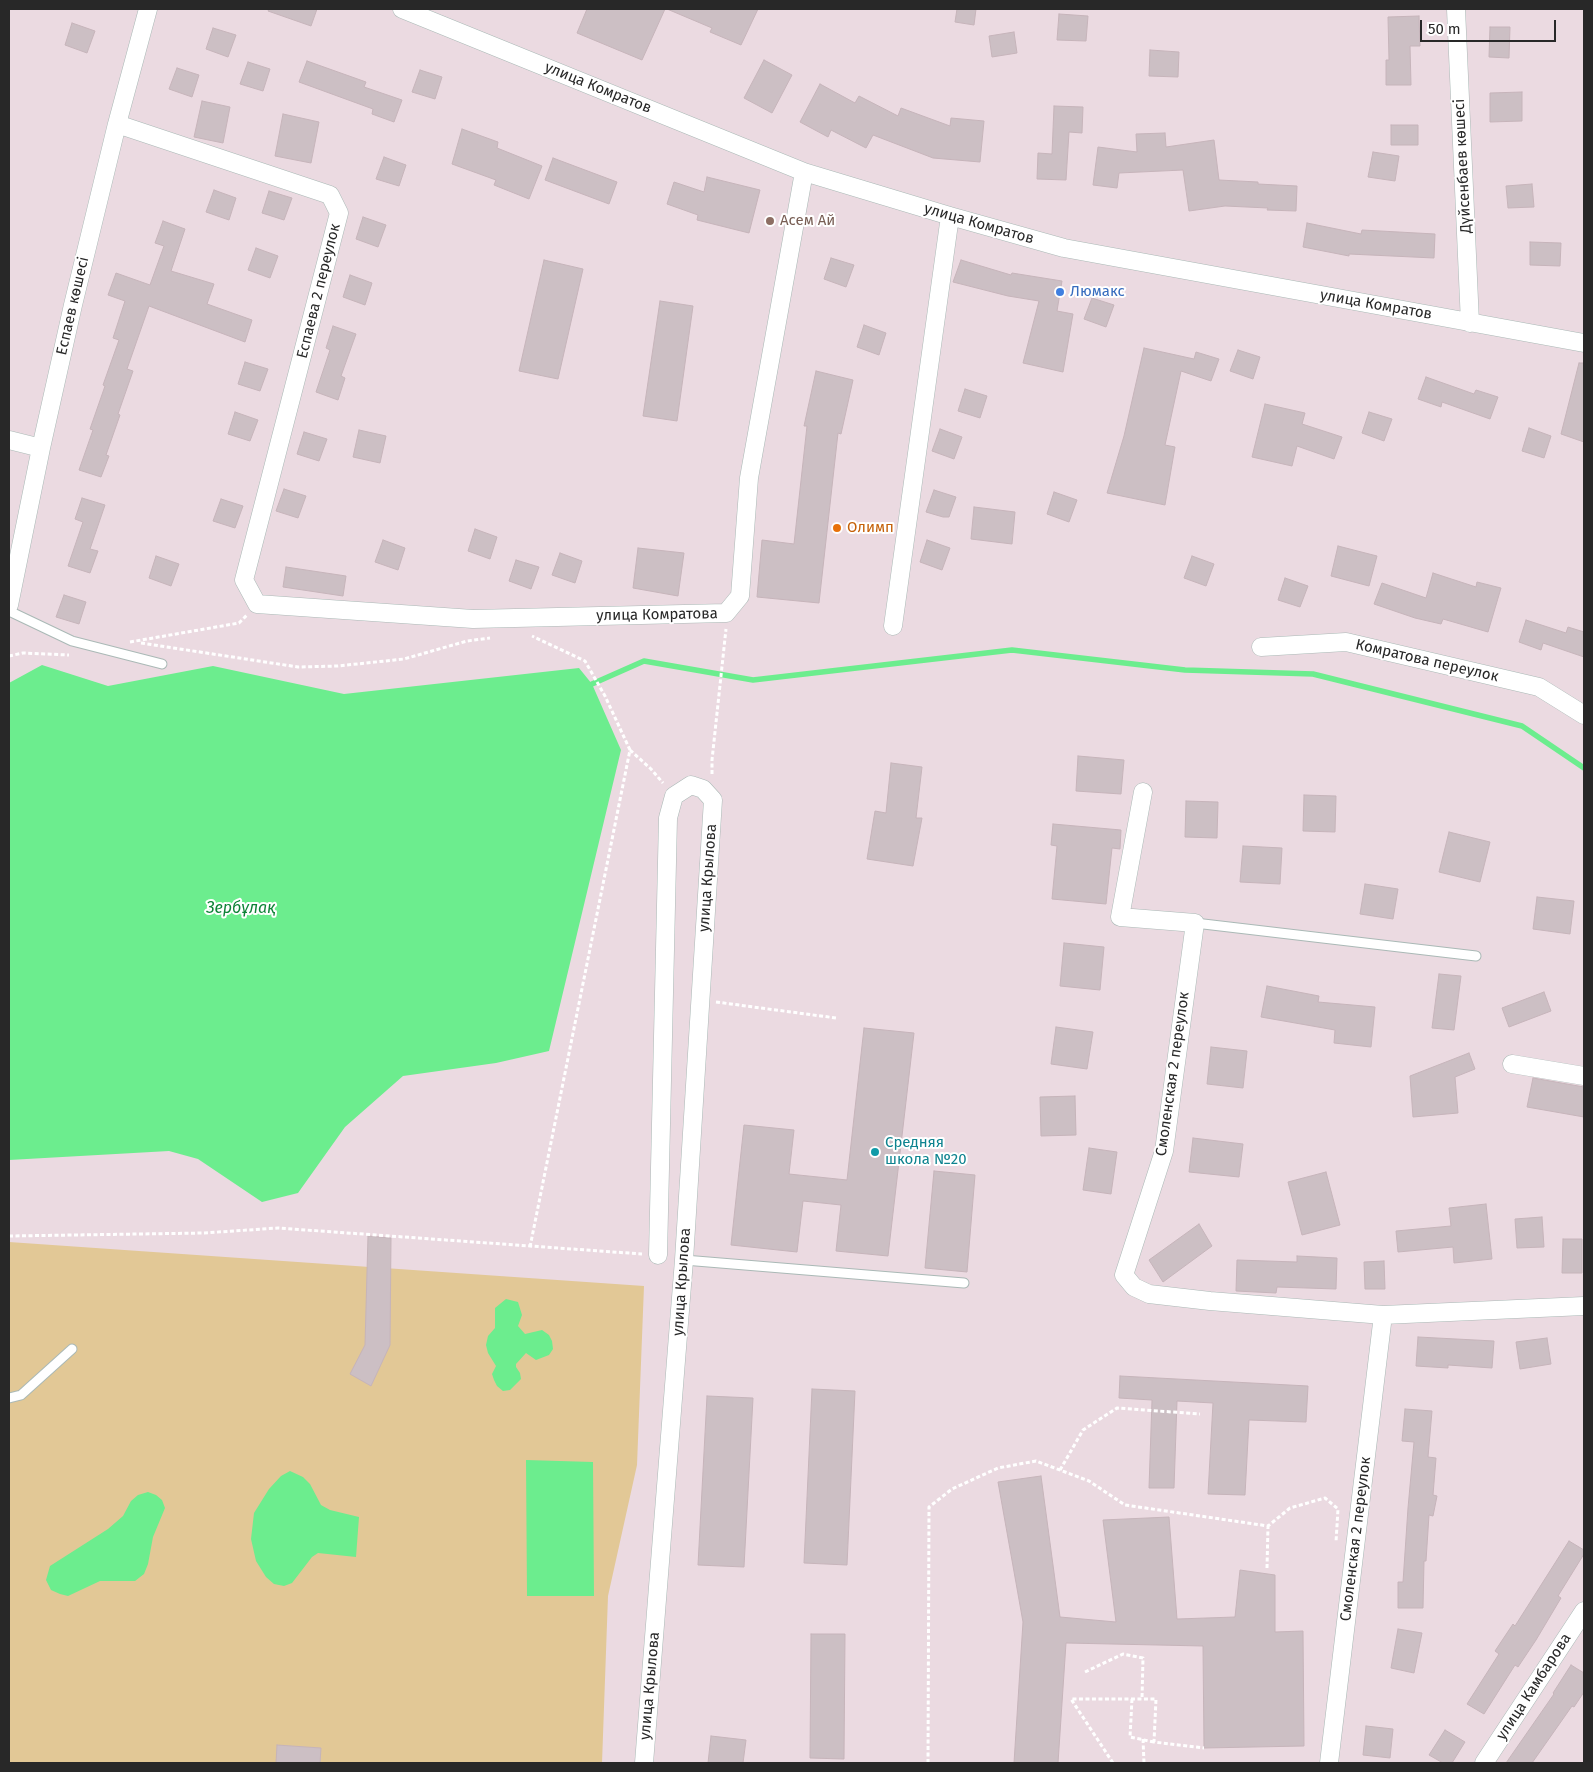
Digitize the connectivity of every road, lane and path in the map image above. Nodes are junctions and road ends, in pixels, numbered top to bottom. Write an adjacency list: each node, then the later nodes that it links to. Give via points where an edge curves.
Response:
1 (148, 9): 4 (street, Еспаев көшесі)
2 (402, 9): 5 (street, улица Комратов)
3 (1456, 9): 7 (street, Дүйсенбаев көшесі)
4 (117, 124): 10 (street, Еспаев көшесі); 11 (street, Еспаева 2 переулок, via 330,195 339,213 244,580)
5 (804, 172): 6 (street, улица Комратов); 11 (street, улица Комратова, via 750,478 740,596 726,613 473,619)
6 (950, 216): 7 (street, улица Комратов, via 1064,248); 14 (street)
7 (1470, 323): 8 (street, улица Комратов)
8 (1584, 343)
9 (9, 440): 10 (street)
10 (41, 448): 12 (street, Еспаев көшесі)
11 (257, 604): 18 (path, via 239,623)
12 (9, 605)
13 (9, 611): 20 (lane, via 72,641)
14 (894, 626)
15 (726, 631): 26 (path)
16 (524, 633): 25 (path, via 585,661)
17 (495, 637): 18 (path, via 404,658 298,668)
18 (130, 642): 20 (path)
19 (1261, 647): 24 (street, Комратова переулок, via 1346,642 1539,687)
20 (105, 650): 23 (lane)
21 (78, 655): 22 (path, via 23,653)
22 (9, 656)
23 (162, 664)
24 (1584, 715)
25 (630, 750): 28 (path, via 651,768); 36 (path)
26 (712, 773)
27 (1143, 792): 29 (street, via 1120,917)
28 (674, 796): 31 (street, улица Крылова, via 691,785 703,789 713,800); 37 (street, via 668,818)
29 (1194, 923): 30 (lane); 41 (street, Смоленская 2 переулок, via 1164,1151 1124,1274 1134,1287 1149,1294)
30 (1476, 956)
31 (700, 1000): 32 (path); 38 (street, улица Крылова)
32 (836, 1018)
33 (1512, 1064): 34 (street)
34 (1584, 1076)
35 (9, 1236): 36 (path, via 204,1233 278,1228)
36 (530, 1247): 37 (path)
37 (658, 1255)
38 (684, 1260): 39 (lane); 56 (street, улица Крылова)
39 (964, 1282)
40 (1584, 1306): 41 (street, Смоленская 2 переулок)
41 (1383, 1315): 60 (street, Смоленская 2 переулок)
42 (72, 1349): 43 (lane, via 21,1395)
43 (9, 1398)
44 (1200, 1414): 45 (path, via 1118,1408 1083,1430)
45 (1060, 1470): 46 (path, via 1089,1481 1125,1505); 57 (path, via 1036,1461 998,1468 952,1489 929,1507)
46 (1268, 1526): 47 (path, via 1290,1508 1325,1498 1338,1509); 48 (path)
47 (1336, 1548)
48 (1267, 1568)
49 (1584, 1611): 61 (street, улица Камбарова)
50 (1085, 1672): 52 (path, via 1123,1654 1143,1658)
51 (1132, 1699): 52 (path); 53 (path, via 1130,1737); 58 (path, via 1071,1699)
52 (1142, 1699): 54 (path, via 1156,1699)
53 (1143, 1739): 54 (path); 59 (path)
54 (1154, 1742): 55 (path)
55 (1204, 1748)
56 (644, 1763)
57 (928, 1763)
58 (1113, 1763)
59 (1144, 1763)
60 (1329, 1763)
61 (1484, 1763)

